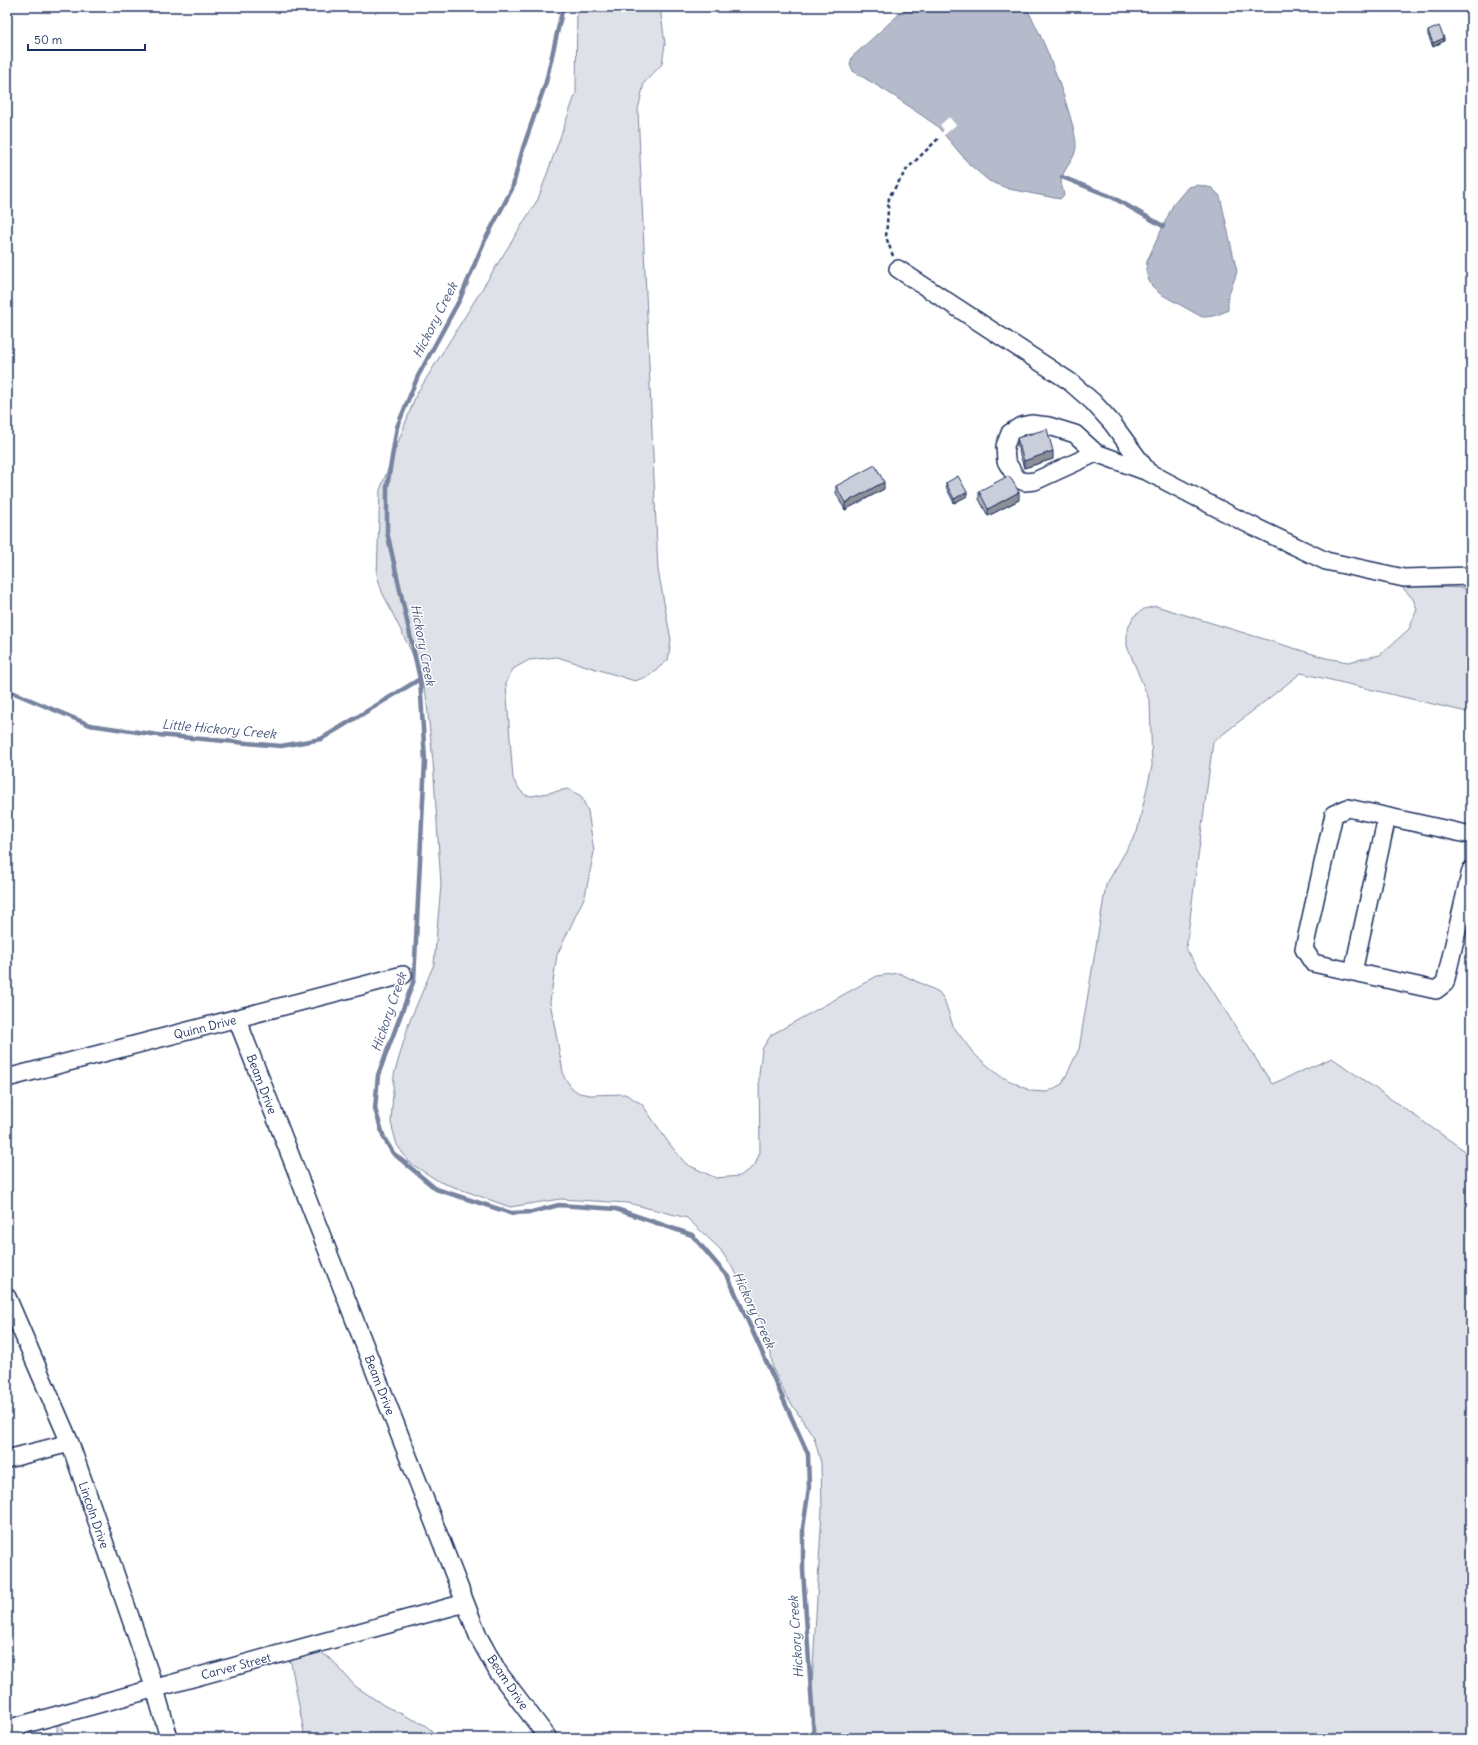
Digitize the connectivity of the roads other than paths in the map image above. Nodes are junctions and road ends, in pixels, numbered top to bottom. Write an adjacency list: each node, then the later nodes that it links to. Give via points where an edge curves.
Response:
1 (898, 269): 3 (street, via 1069,381 1112,423)
2 (1096, 453): 2 (street, via 1035,482 1025,482 1017,478 1006,462 1005,446 1010,433 1021,426 1031,424 1050,426 1075,434); 3 (street)
3 (1148, 472): 4 (street, via 1326,561 1404,578)
4 (1471, 576)
5 (1387, 817): 6 (street); 8 (street); 8 (street, via 1348,808 1334,814 1304,949 1313,963)
6 (1471, 835)
7 (1471, 870): 8 (street, via 1444,983 1436,990)
8 (1353, 972)
9 (404, 976): 10 (street, Quinn Drive)
10 (236, 1019): 11 (street, Quinn Drive); 15 (street, Beam Drive)
11 (7, 1078)
12 (7, 1297): 13 (street, Lincoln Drive)
13 (70, 1443): 14 (street); 16 (street, Lincoln Drive)
14 (7, 1459)
15 (465, 1603): 16 (street, Carver Street); 19 (street, Beam Drive, via 479,1638 498,1672)
16 (155, 1689): 17 (street, Carver Street); 18 (street, Lincoln Drive)
17 (7, 1728)
18 (169, 1738)
19 (548, 1738)

